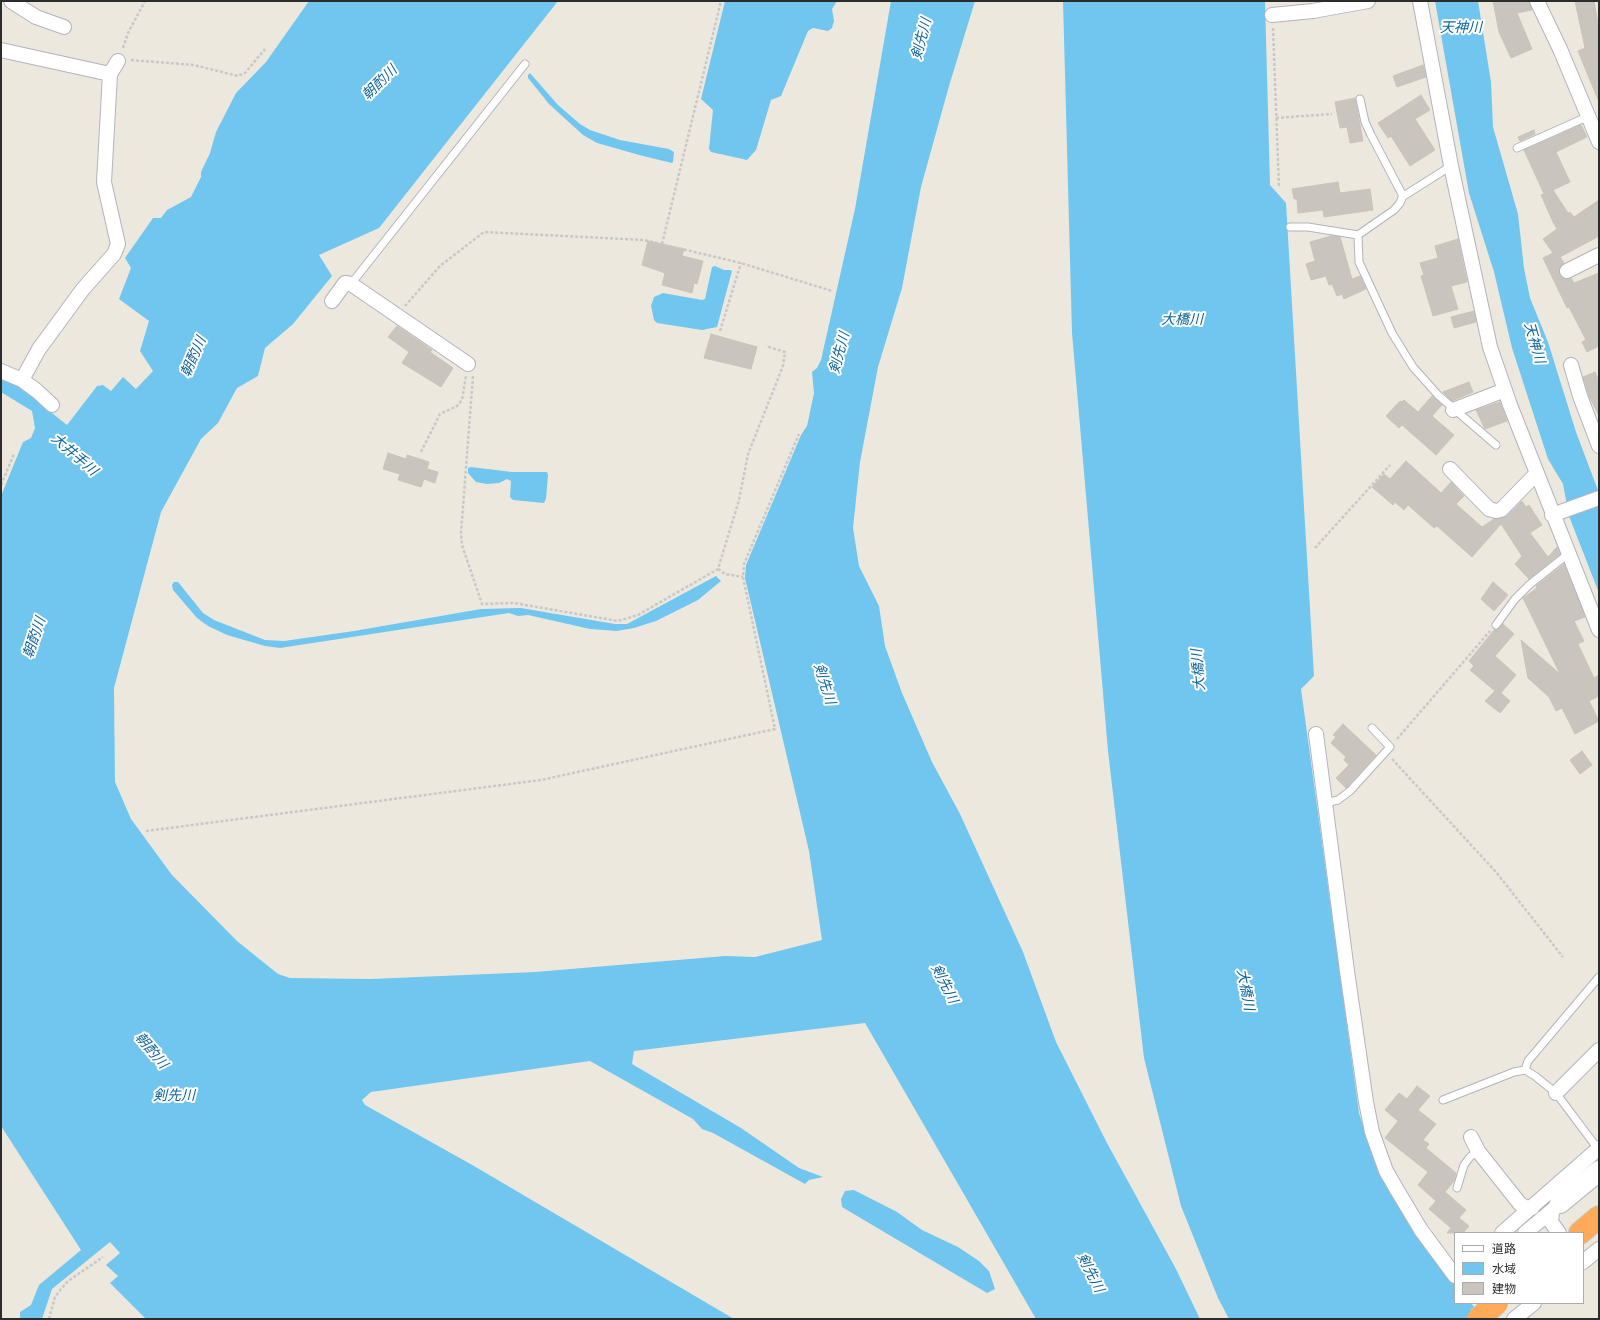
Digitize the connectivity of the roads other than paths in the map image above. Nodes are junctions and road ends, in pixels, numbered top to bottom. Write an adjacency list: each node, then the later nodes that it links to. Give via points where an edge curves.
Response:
1 (11, 1): 6 (street, via 36,17)
2 (1368, 1): 5 (street)
3 (1420, 1): 15 (street)
4 (1537, 1): 12 (street)
5 (1272, 15)
6 (64, 27)
7 (1, 50): 10 (street)
8 (118, 61): 10 (street)
9 (525, 64): 21 (lane)
10 (110, 74): 26 (street, via 104,182 118,244 114,254 83,289 39,349)
11 (1360, 100): 16 (lane, via 1371,136 1402,192)
12 (1589, 116): 13 (street); 14 (lane)
13 (1599, 142)
14 (1517, 148)
15 (1451, 166): 16 (lane); 27 (street, via 1490,347)
16 (1402, 197): 18 (lane, via 1394,210)
17 (1290, 228): 18 (lane, via 1308,227)
18 (1358, 235): 29 (lane, via 1359,262 1392,333 1422,379)
19 (1599, 255): 20 (street)
20 (1567, 271)
21 (351, 284): 22 (street, via 345,283); 24 (street)
22 (332, 301)
23 (1571, 365): 31 (street)
24 (471, 368)
25 (1, 371): 26 (street)
26 (22, 380): 28 (street)
27 (1504, 390): 29 (street); 33 (street)
28 (52, 405)
29 (1453, 410): 30 (lane)
30 (1496, 445)
31 (1599, 446)
32 (1450, 469): 33 (street, via 1489,509 1496,512)
33 (1537, 473): 35 (street)
34 (1599, 498): 35 (street)
35 (1554, 514): 36 (street)
36 (1568, 554): 37 (lane, via 1529,585); 38 (street)
37 (1496, 625)
38 (1599, 630)
39 (1372, 728): 41 (lane, via 1388,750 1350,791 1338,800)
40 (1316, 734): 41 (street)
41 (1326, 803): 61 (street, via 1347,971 1372,1132 1386,1171 1421,1230)
42 (1599, 977): 44 (lane, via 1528,1061)
43 (1599, 1050): 45 (street)
44 (1525, 1070): 45 (lane); 46 (lane)
45 (1556, 1093): 48 (lane)
46 (1443, 1100)
47 (1472, 1137): 49 (street)
48 (1599, 1148): 53 (street)
49 (1478, 1151): 51 (lane, via 1464,1165); 53 (street, via 1520,1204 1525,1208)
50 (1599, 1171): 52 (street)
51 (1457, 1188)
52 (1557, 1205): 56 (street); 57 (street, via 1552,1212 1551,1222)
53 (1532, 1208): 55 (street)
54 (1599, 1217): 58 (highway)
55 (1503, 1232)
56 (1526, 1232)
57 (1558, 1232)
58 (1581, 1232)
59 (1599, 1249): 60 (street)
60 (1584, 1261)
61 (1454, 1275)
62 (1476, 1304): 66 (street)
63 (1496, 1304): 65 (highway, bridge)
64 (1533, 1304): 67 (street)
65 (1478, 1319)
66 (1487, 1319)
67 (1514, 1319)

